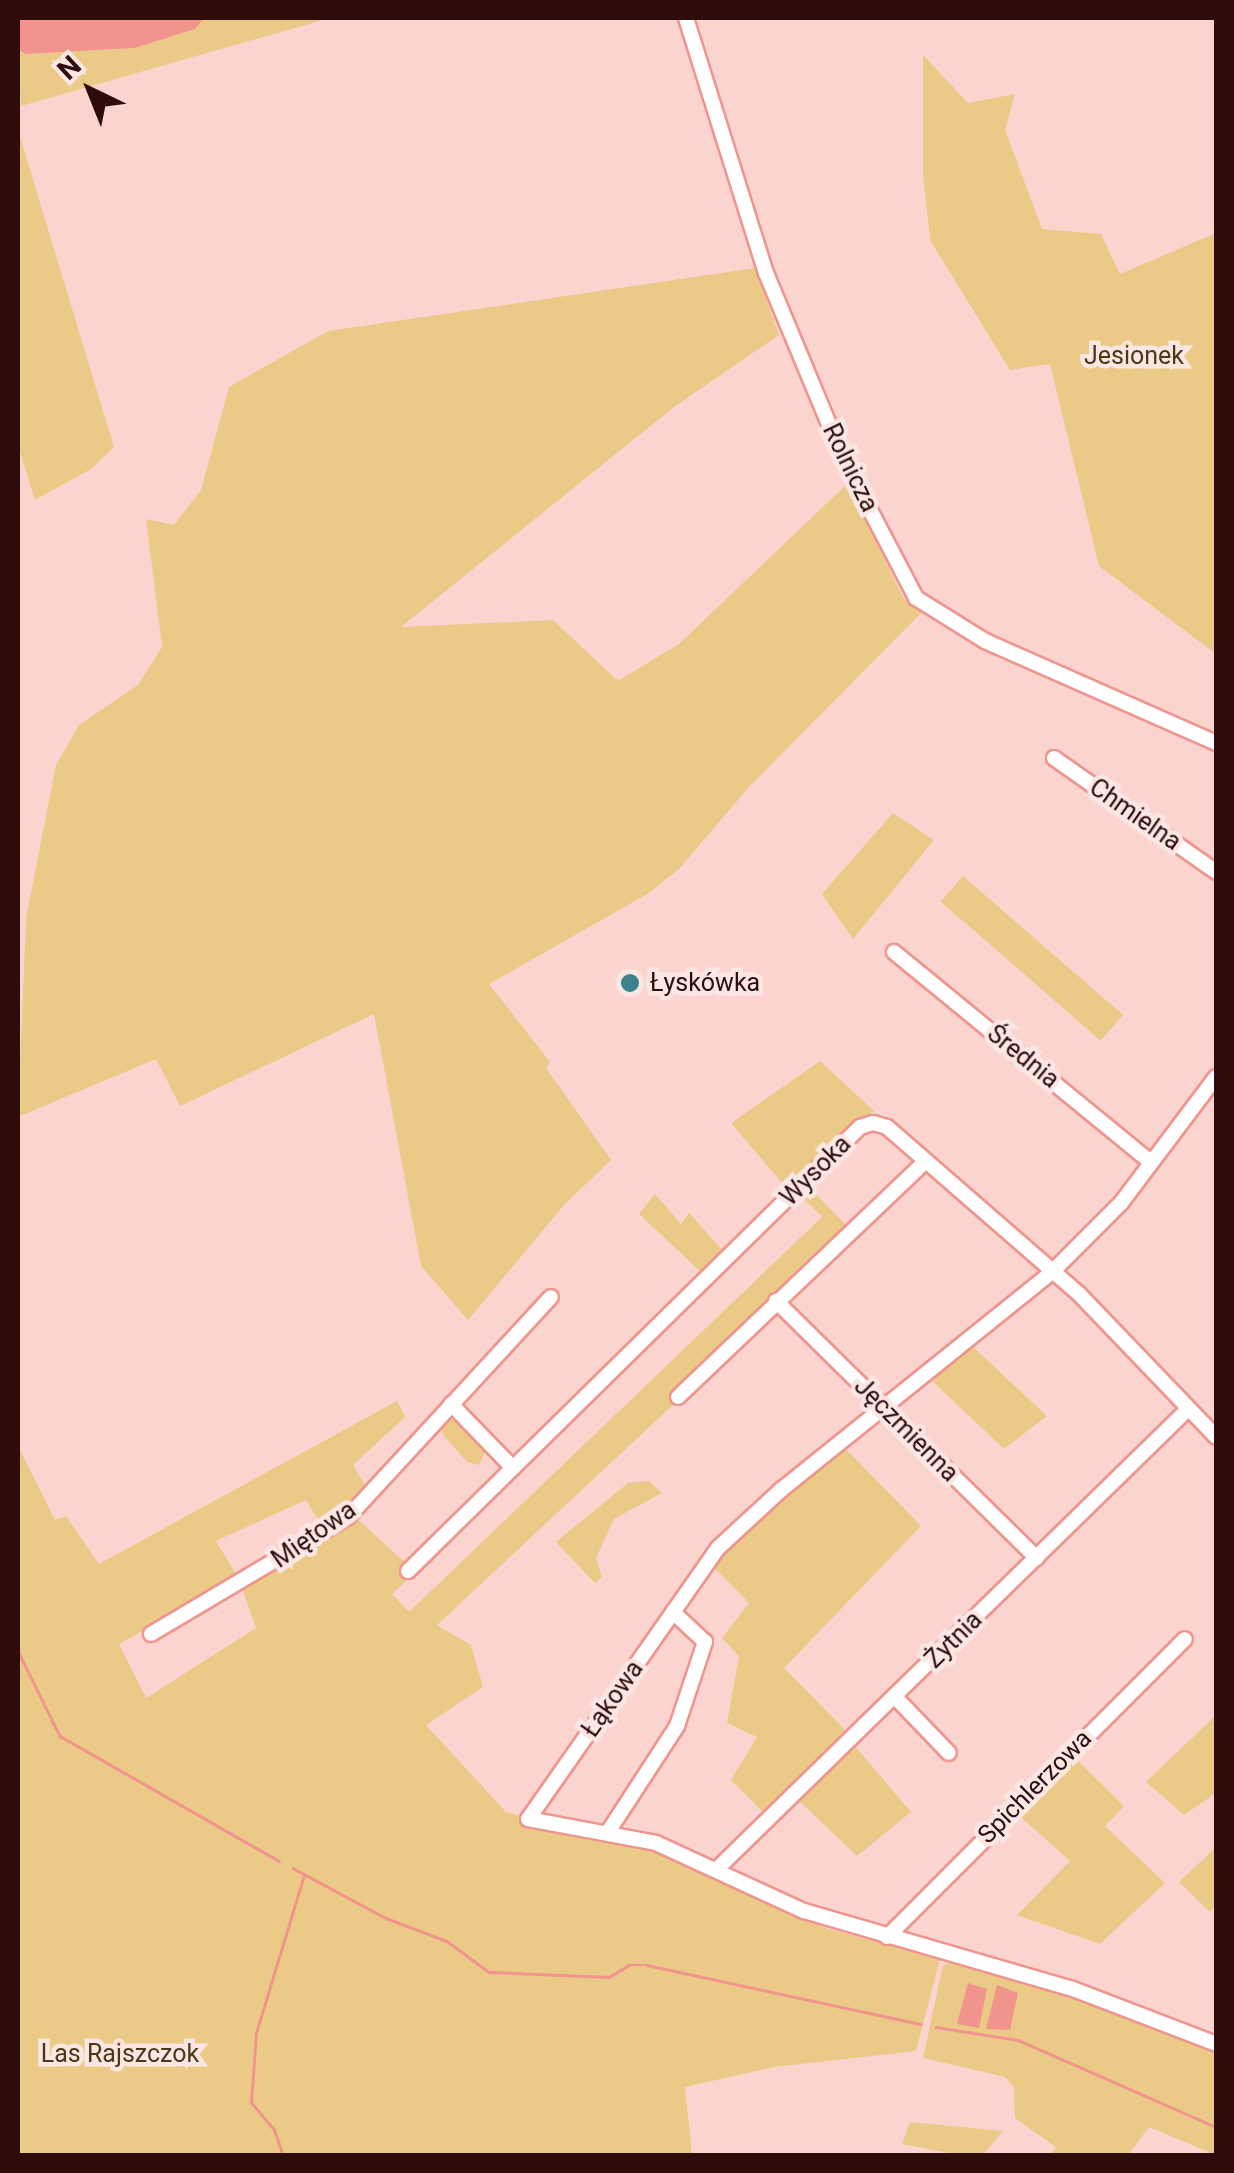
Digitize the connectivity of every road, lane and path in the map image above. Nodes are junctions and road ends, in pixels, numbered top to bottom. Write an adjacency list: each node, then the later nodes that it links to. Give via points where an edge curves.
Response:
1 (686, 18): 2 (street, Rolnicza, via 766,274 844,460 916,598 985,640)
2 (1216, 743)
3 (1054, 758): 4 (street, Chmielna)
4 (1216, 872)
5 (894, 952): 8 (street, Średnia)
6 (1216, 1077): 8 (street, Łąkowa)
7 (926, 1161): 9 (street, Wysoka); 11 (street); 17 (street, Wysoka, via 886,1126 860,1127)
8 (1151, 1162): 9 (street, Łąkowa)
9 (1052, 1272): 14 (street, Łąkowa); 15 (street, Wysoka)
10 (551, 1297): 13 (street, Miętowa)
11 (776, 1301): 12 (street); 14 (street, Jęczmienna)
12 (678, 1397)
13 (451, 1404): 17 (street); 21 (street, Miętowa, via 348,1517)
14 (882, 1408): 18 (street, Jęczmienna); 20 (street, Łąkowa, via 748,1519)
15 (1188, 1409): 16 (street, Wysoka); 18 (street, Żytnia)
16 (1216, 1437)
17 (514, 1468): 19 (street, Wysoka)
18 (1036, 1558): 23 (street, Żytnia)
19 (408, 1571)
20 (673, 1612): 25 (street, via 705,1642 677,1726); 25 (street, Łąkowa, via 528,1818)
21 (151, 1634)
22 (1185, 1639): 27 (street, Spichlerzowa)
23 (896, 1698): 24 (street); 26 (street, Żytnia)
24 (949, 1754)
25 (608, 1832): 26 (street, Łąkowa)
26 (717, 1869): 27 (street, Łąkowa, via 804,1911)
27 (887, 1937): 28 (street, Łąkowa, via 1073,1989)
28 (1216, 2044)

